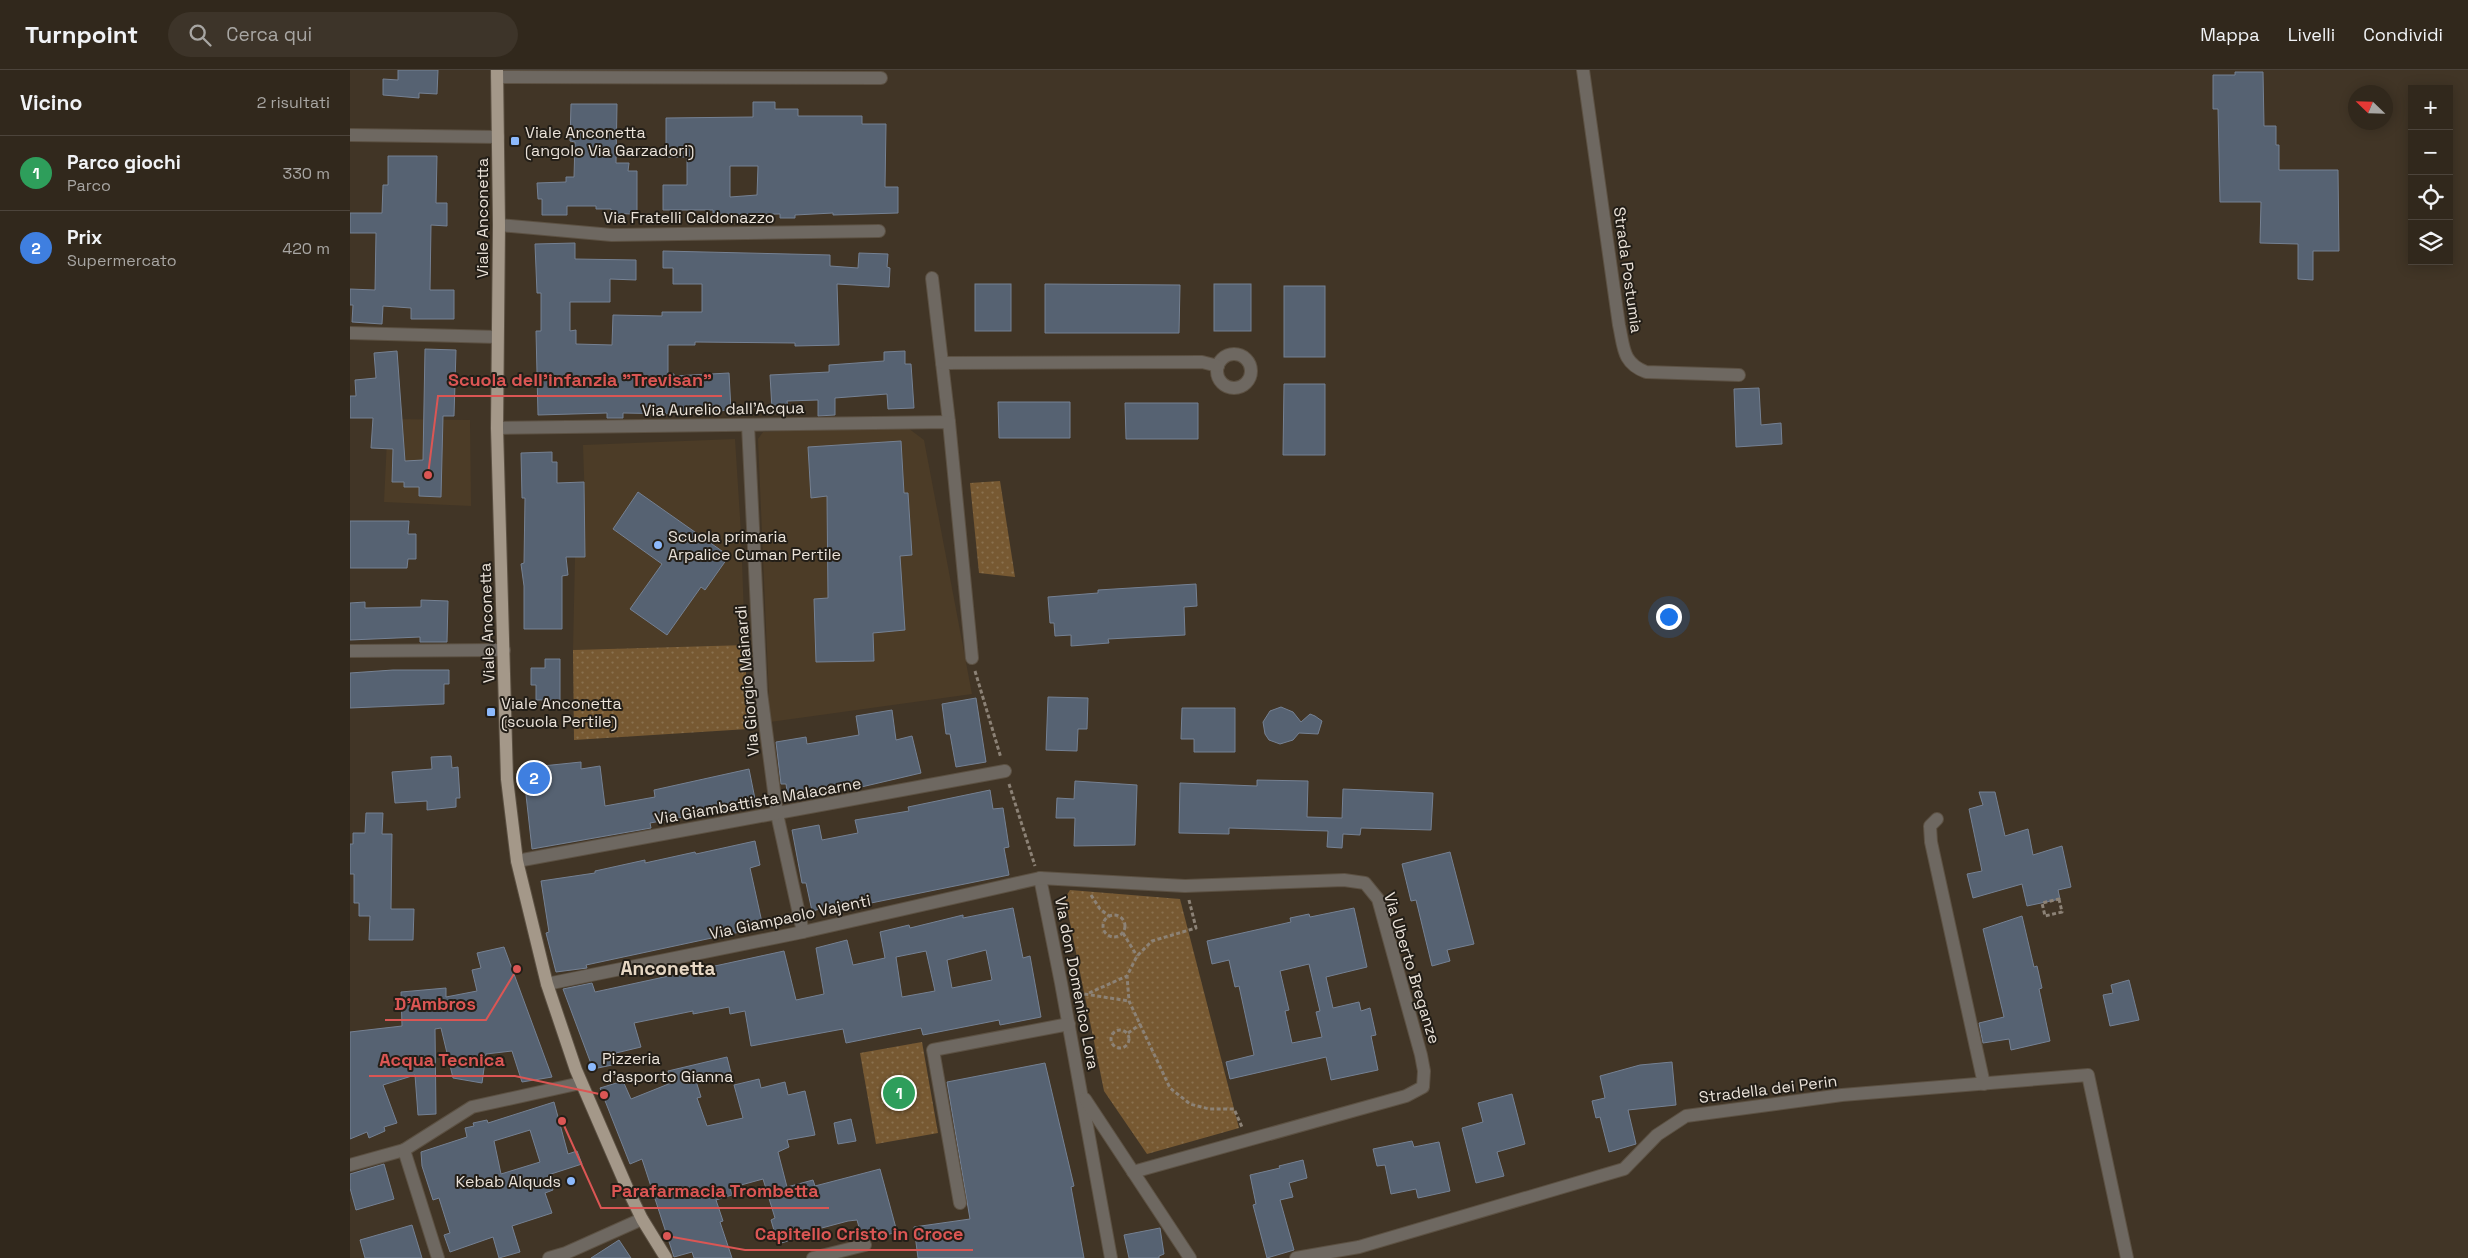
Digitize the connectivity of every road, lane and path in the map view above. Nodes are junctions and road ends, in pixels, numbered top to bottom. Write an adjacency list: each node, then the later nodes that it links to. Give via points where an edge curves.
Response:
1 (1583, 70): 13 (street, Strada Postumia, via 1626,358 1646,372)
2 (497, 74): 3 (street, Viale Anconetta); 5 (main road, Viale Anconetta)
3 (881, 78)
4 (350, 135): 5 (street)
5 (498, 137): 6 (main road, Viale Anconetta)
6 (499, 225): 7 (street, Via Fratelli Caldonazzo, via 612,235); 10 (main road, Viale Anconetta)
7 (879, 231)
8 (932, 278): 11 (street)
9 (350, 333): 10 (street)
10 (497, 337): 16 (main road, Viale Anconetta)
11 (942, 363): 12 (street, via 1202,362); 14 (street)
12 (1218, 366)
13 (1738, 375)
14 (949, 422): 15 (street, Via Aurelio dall'Acqua); 19 (street)
15 (748, 425): 16 (street, Via Aurelio dall'Acqua); 21 (street, Via Giorgio Mainardi, via 761,692)
16 (497, 428): 17 (main road, Viale Anconetta)
17 (504, 650): 18 (street); 23 (main road, Viale Anconetta, via 507,779)
18 (350, 651)
19 (972, 658)
20 (1004, 771): 21 (street, Via Giambattista Malacarne)
21 (776, 814): 23 (street, Via Giambattista Malacarne); 29 (street, Via Giorgio Mainardi)
22 (1937, 819): 41 (street, via 1930,826 1931,842)
23 (517, 861): 34 (main road, Viale Anconetta)
24 (1040, 878): 25 (street, Via Uberto Breganze); 29 (street, Via Giampaolo Vajenti); 33 (street, Via don Domenico Lora)
25 (1090, 880): 26 (street, Via Uberto Breganze); 27 (path, via 1092,896)
26 (1185, 886): 31 (path, via 1196,928 1152,941); 43 (street, Via Uberto Breganze, via 1344,880 1365,883 1378,899 1421,1055 1423,1087 1406,1096)
27 (1108, 916): 30 (path, via 1115,915 1124,921); 30 (path, via 1104,925 1108,935 1113,937)
28 (2045, 916): 28 (path, via 2042,903 2058,899 2062,912)
29 (803, 932): 34 (street, Via Giampaolo Vajenti)
30 (1123, 933): 31 (path)
31 (1137, 956): 32 (path)
32 (1127, 976): 35 (path); 36 (path)
33 (1061, 983): 35 (path, via 1074,981 1078,993); 37 (street, Via don Domenico Lora)
34 (547, 984): 40 (main road, Viale Anconetta)
35 (1087, 994): 36 (path)
36 (1129, 1001): 38 (path)
37 (1069, 1024): 42 (street, Via don Domenico Lora); 47 (street, via 933,1050)
38 (1141, 1024): 39 (path); 43 (path, via 1170,1088 1190,1104 1209,1109 1234,1109)
39 (1128, 1033): 39 (path, via 1129,1042 1123,1048 1114,1046 1113,1034 1116,1031)
40 (581, 1083): 44 (street, via 472,1107); 48 (main road, Viale Anconetta)
41 (1984, 1084): 56 (street, Stradella dei Perin, via 1842,1096 1686,1116 1657,1135 1624,1170 1359,1246); 57 (street, Stradella dei Perin, via 2088,1075)
42 (1082, 1095): 46 (street, Via don Domenico Lora); 54 (street, Via don Domenico Lora)
43 (1248, 1141): 46 (street, Via Uberto Breganze)
44 (404, 1150): 45 (street); 50 (street)
45 (350, 1165)
46 (1133, 1172): 55 (street, Via don Domenico Lora)
47 (960, 1203)
48 (642, 1219): 51 (street); 52 (main road, Viale Anconetta)
49 (865, 1245): 53 (street)
50 (438, 1258)
51 (549, 1258)
52 (666, 1258)
53 (813, 1258)
54 (1111, 1258)
55 (1190, 1258)
56 (1296, 1258)
57 (2126, 1258)

